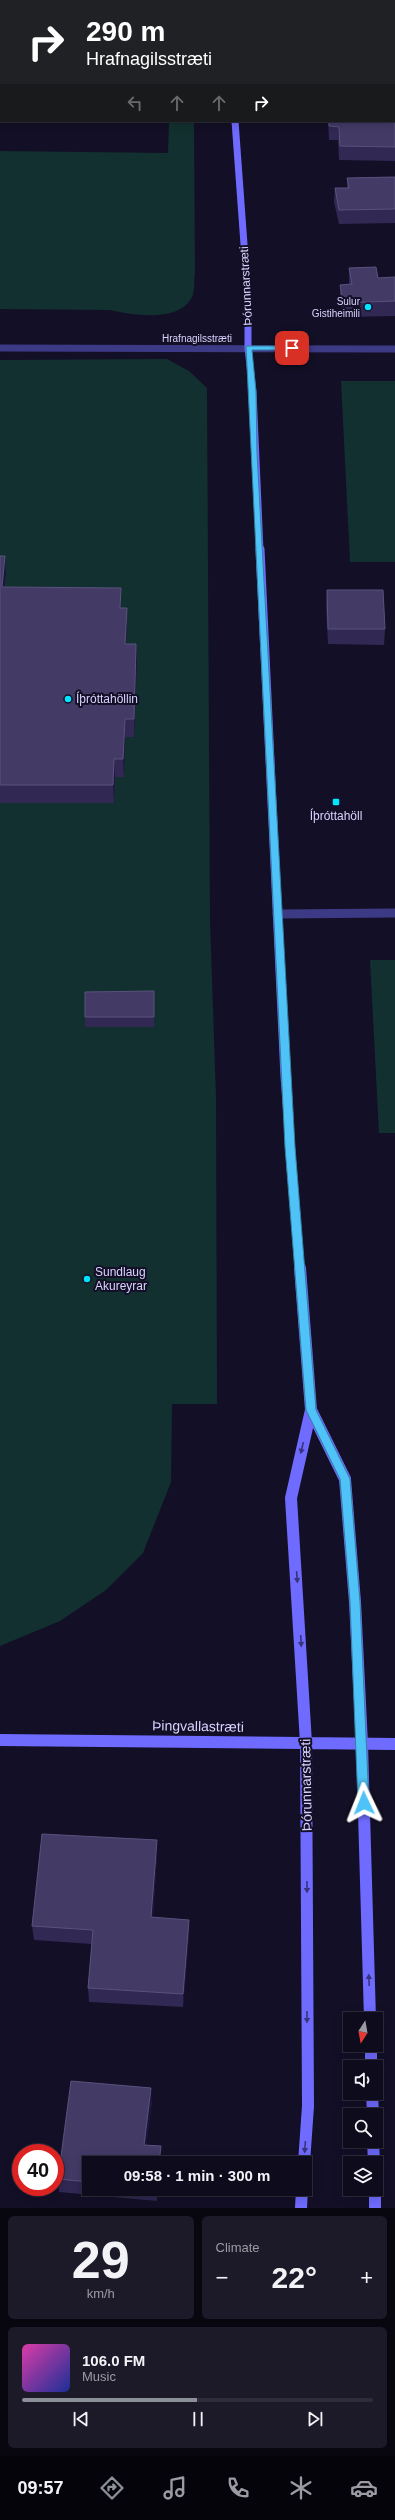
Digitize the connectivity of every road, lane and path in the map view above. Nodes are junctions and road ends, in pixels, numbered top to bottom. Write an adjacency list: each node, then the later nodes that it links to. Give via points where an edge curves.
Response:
1 (235, 122): 3 (street, Þórunnarstræti, via 248,300)
2 (0, 348): 3 (street, Hrafnagilsstræti)
3 (248, 348): 4 (street, Hrafnagilsstræti); 6 (street, Þórunnarstræti, via 253,392)
4 (395, 349)
5 (395, 913): 6 (street)
6 (277, 914): 7 (street, Þórunnarstræti, via 285,1077)
7 (311, 1410): 9 (street, Þórunnarstræti, one-way to 9, via 291,1498); 10 (street, Þórunnarstræti, via 345,1479 355,1602)
8 (0, 1740): 9 (street, Þingvallastræti)
9 (306, 1743): 10 (street, Þingvallastræti); 13 (street, Þórunnarstræti, one-way to 13, via 308,2106)
10 (362, 1744): 11 (street, Þingvallastræti); 12 (street, Þórunnarstræti, one-way to 10)
11 (395, 1744)
12 (370, 2012)
13 (304, 2156)
14 (302, 2196): 16 (street)
15 (375, 2196): 17 (street)
16 (301, 2208)
17 (375, 2208)

